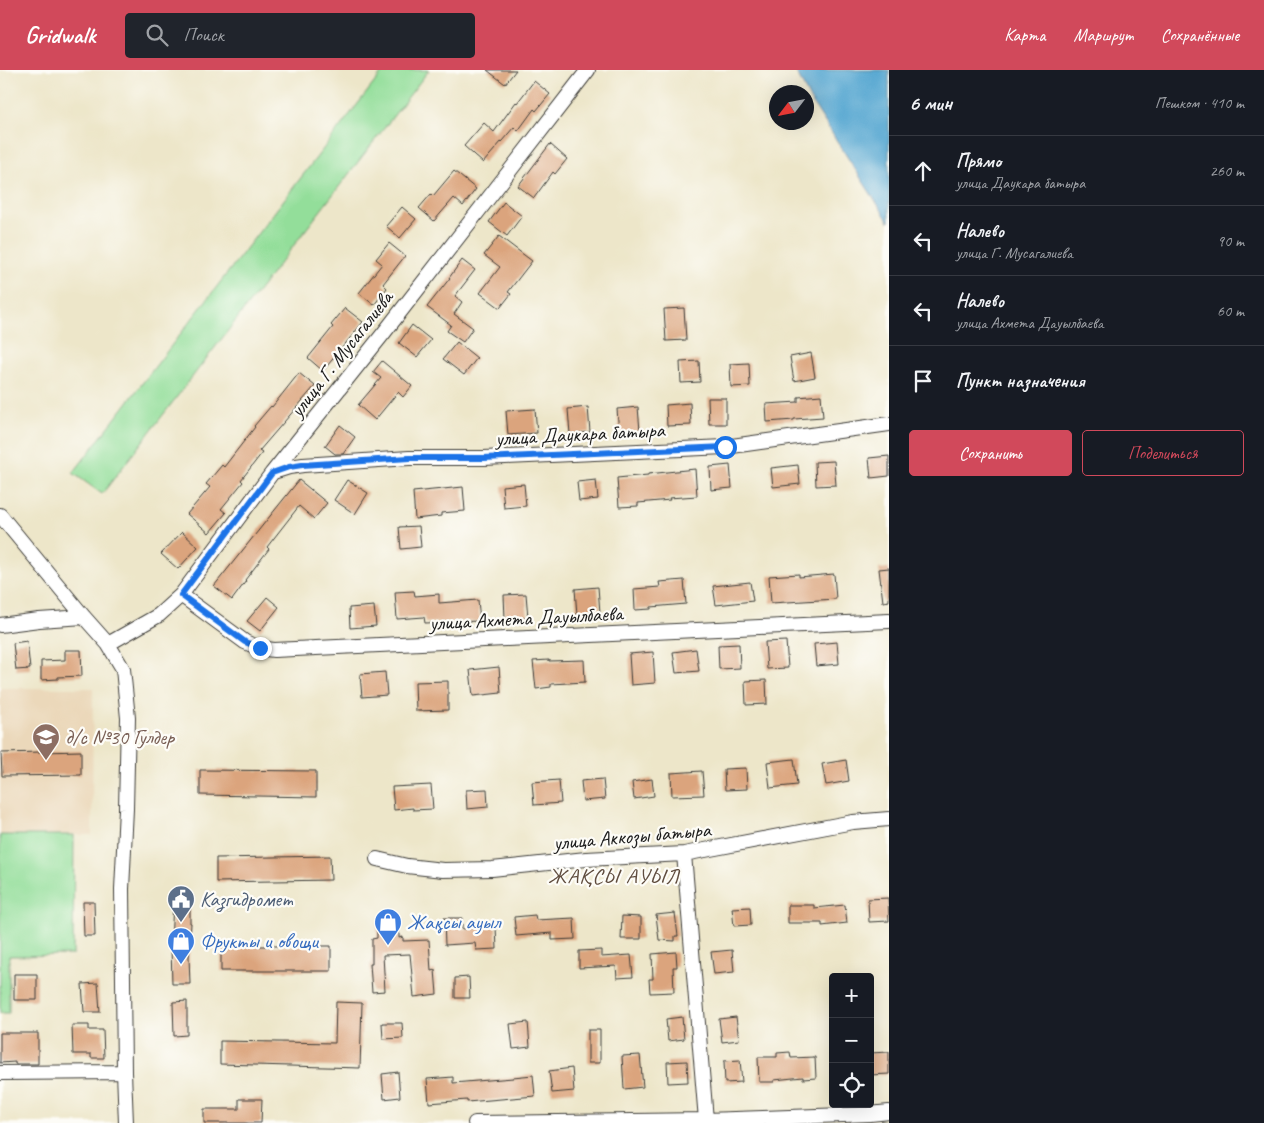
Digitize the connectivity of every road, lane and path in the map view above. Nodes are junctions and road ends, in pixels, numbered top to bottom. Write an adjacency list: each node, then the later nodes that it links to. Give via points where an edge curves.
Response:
1 (588, 70): 3 (street, улица Г. Мусагалиева)
2 (889, 424): 3 (street, улица Даукара батыра, via 725,447 484,458 409,458 302,465)
3 (272, 473): 5 (street, улица Г. Мусагалиева)
4 (0, 514): 6 (street)
5 (181, 595): 7 (street, улица Ахмета Дауылбаева, via 245,642 274,650); 9 (street, улица Г. Мусагалиева, via 159,615)
6 (84, 617): 8 (street); 9 (street)
7 (889, 621)
8 (0, 625)
9 (108, 644): 13 (street, via 123,669 128,718 122,889)
10 (889, 819): 11 (street, улица Аккозы батыра, via 853,822)
11 (684, 854): 12 (street, улица Аккозы батыра, via 586,859 492,869 434,869); 16 (street)
12 (376, 859)
13 (124, 1072): 14 (street); 17 (street)
14 (0, 1073)
15 (889, 1112): 16 (street)
16 (706, 1120): 18 (street)
17 (126, 1123)
18 (475, 1123)

